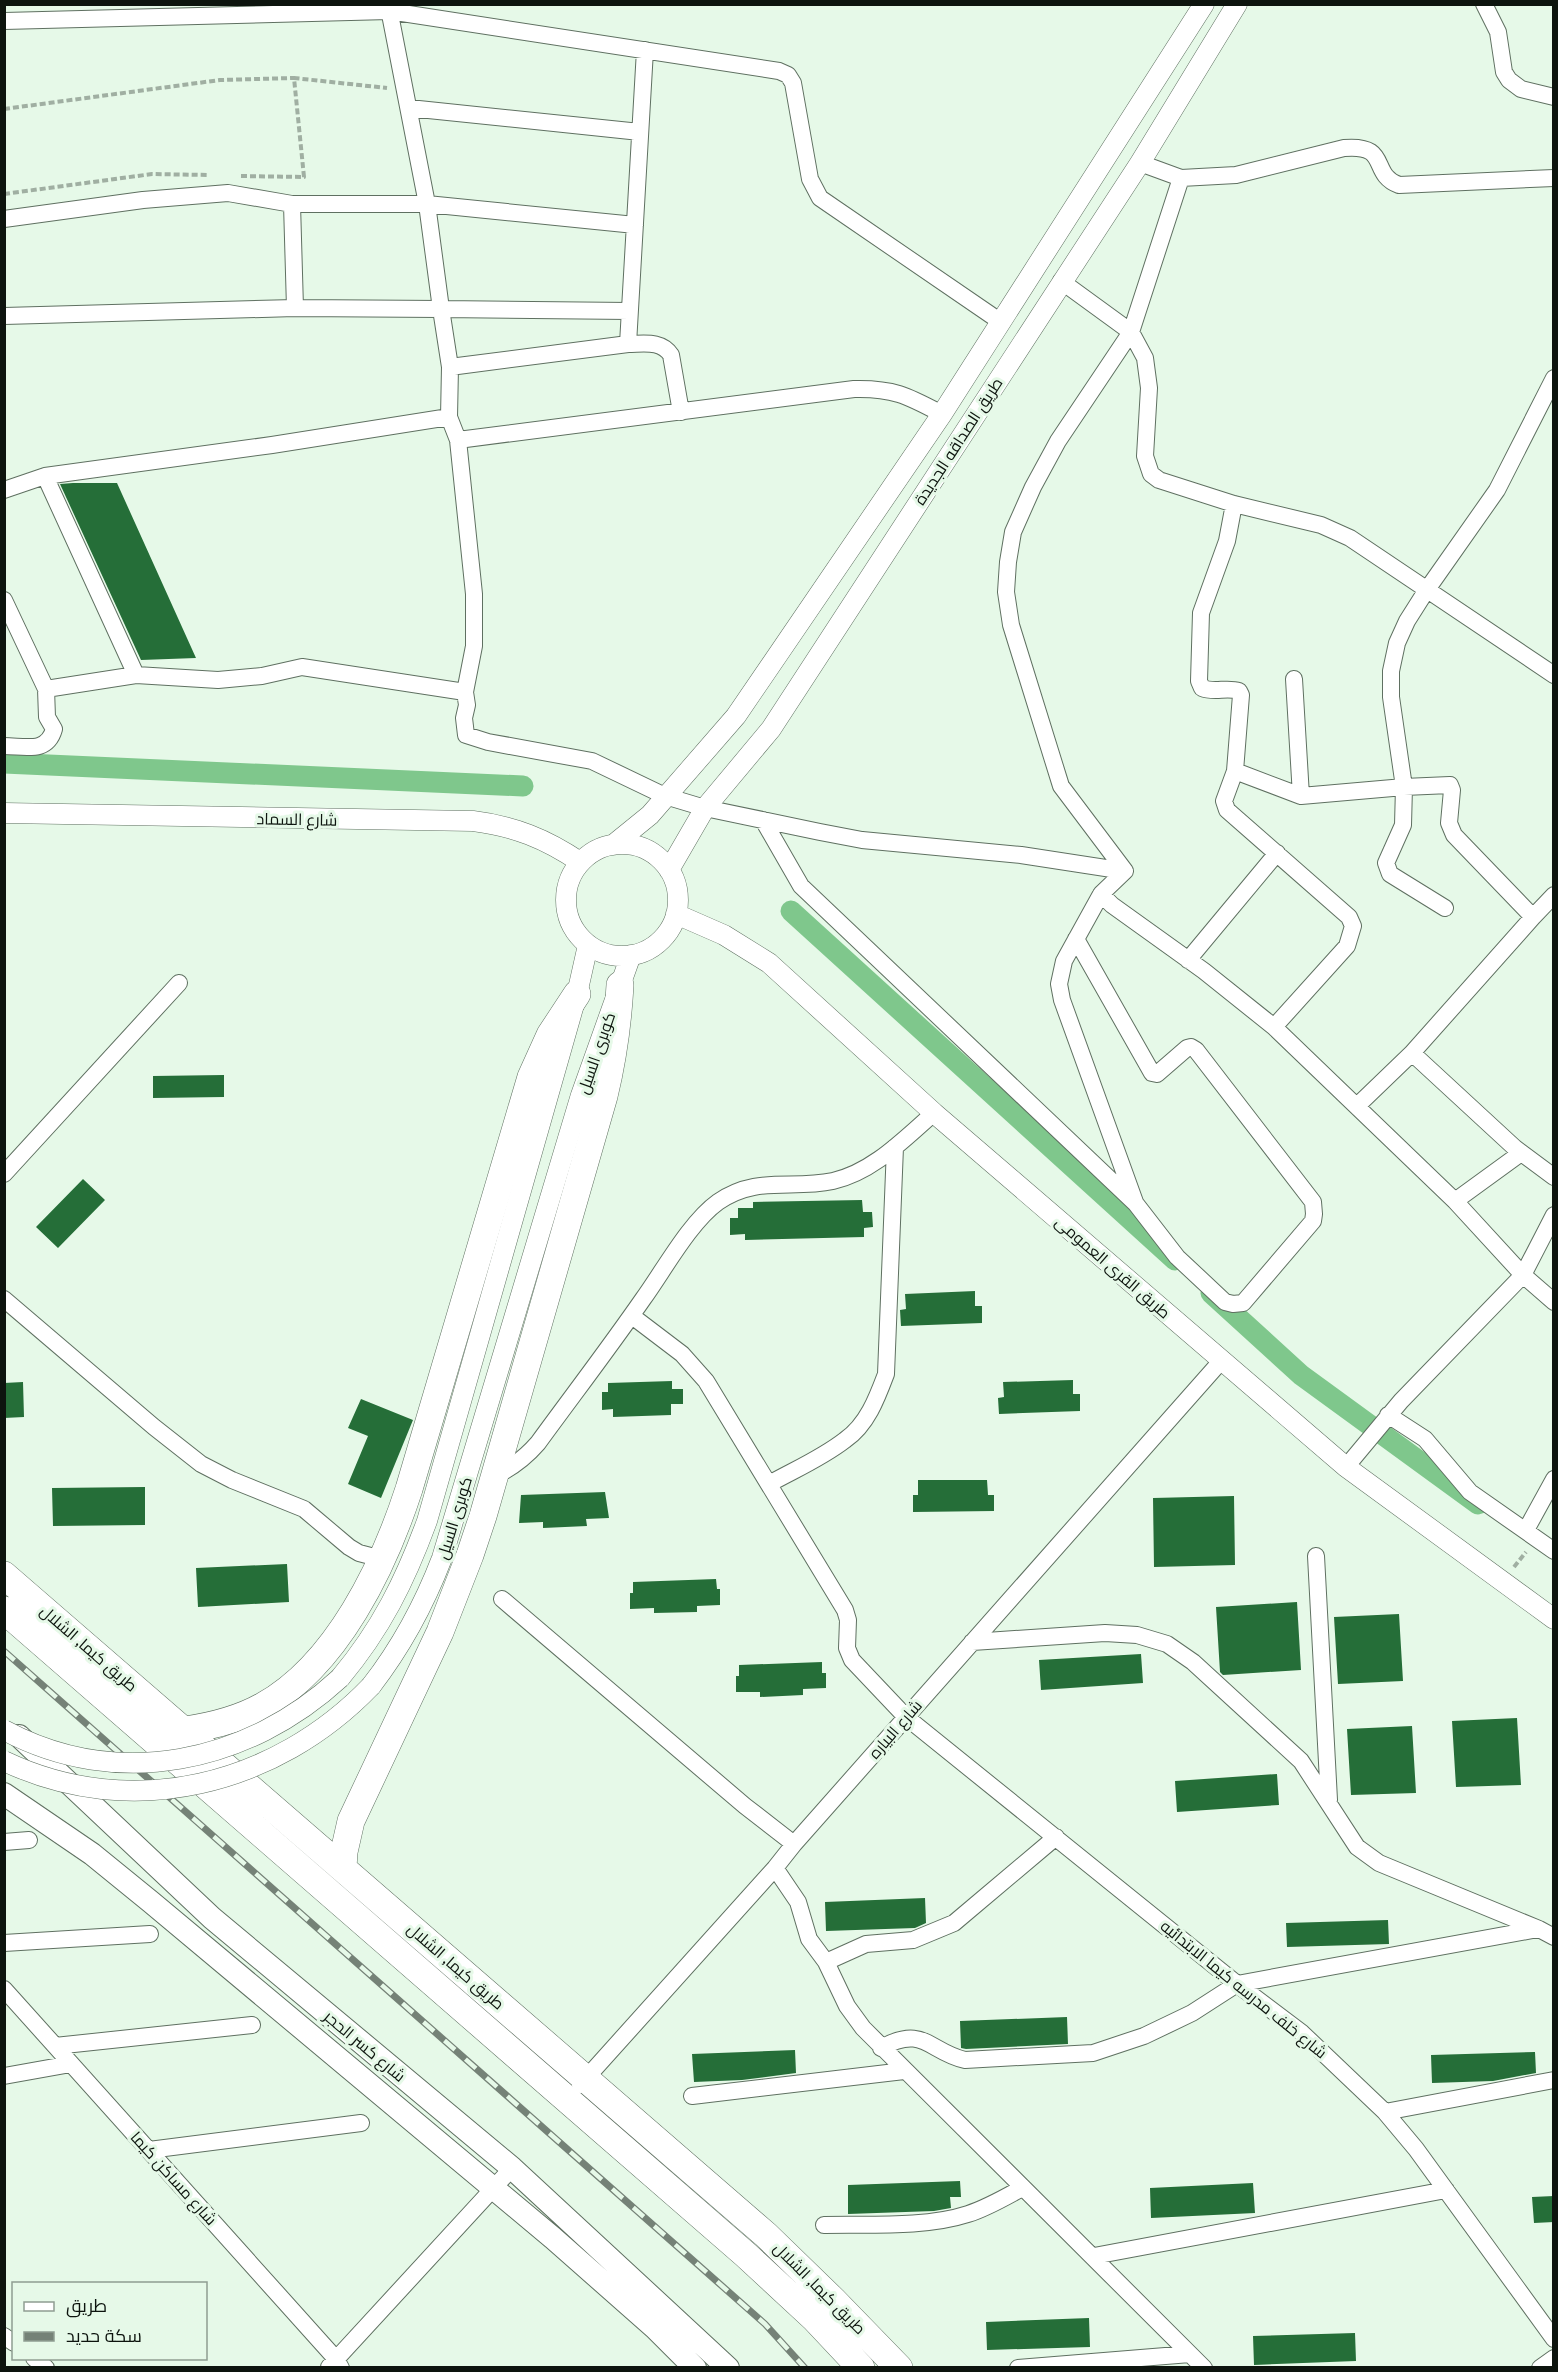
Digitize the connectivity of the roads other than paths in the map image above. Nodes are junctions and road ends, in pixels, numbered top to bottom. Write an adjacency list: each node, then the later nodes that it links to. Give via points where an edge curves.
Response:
1 (1204, 4): 7 (street, طريق الصداقه الجديدة)
2 (1237, 4): 8 (street, طريق الصداقه الجديدة)
3 (1484, 4): 9 (street, via 1498,32 1504,72 1509,80 1521,89)
4 (389, 8): 5 (street); 6 (street); 10 (street)
5 (4, 21)
6 (645, 50): 11 (street); 25 (street, via 788,75 793,83 810,179 820,198)
7 (1168, 63): 8 (street); 19 (street, طريق الصداقه الجديدة)
8 (1194, 76): 12 (street, طريق الصداقه الجديدة)
9 (1554, 97)
10 (409, 108): 11 (street); 16 (street)
11 (640, 132): 18 (street)
12 (1140, 163): 13 (street); 20 (street, طريق الصداقه الجديدة)
13 (1181, 178): 14 (street, via 1236,175 1358,147 1375,155 1386,178 1399,185); 26 (street)
14 (1554, 178)
15 (292, 204): 16 (street); 17 (street, via 228,193); 21 (street)
16 (427, 204): 18 (street); 22 (street)
17 (4, 219)
18 (635, 225): 23 (street)
19 (1038, 264): 20 (street); 25 (street, طريق الصداقه الجديدة)
20 (1061, 281): 26 (street); 49 (street, طريق الصداقه الجديدة, via 771,729)
21 (295, 308): 22 (street); 24 (street)
22 (441, 309): 23 (street); 28 (street)
23 (630, 311): 27 (street)
24 (4, 316)
25 (1001, 322): 31 (street, طريق الصداقه الجديدة)
26 (1131, 332): 36 (street, via 1147,369 1145,456 1151,474); 56 (street, via 1058,441 1033,488 1013,532 1006,592 1011,625 1061,786)
27 (628, 345): 28 (street); 30 (street, via 654,344 667,349)
28 (450, 368): 32 (street)
29 (1554, 378): 37 (street, via 1497,490)
30 (681, 412): 31 (street, via 881,388 906,394); 33 (street)
31 (942, 414): 47 (street, طريق الصداقه الجديدة, via 736,716)
32 (450, 417): 33 (street); 34 (street)
33 (458, 440): 43 (street, via 474,594 474,646)
34 (45, 476): 35 (street); 39 (street)
35 (4, 490)
36 (1234, 504): 37 (street, via 1321,525 1350,538); 45 (street, via 1227,541 1201,613 1199,681 1209,691 1234,689 1241,695)
37 (1426, 591): 40 (street); 46 (street, via 1397,643 1391,671 1390,696)
38 (4, 600): 42 (street)
39 (136, 675): 42 (street); 43 (street, via 218,680 302,667)
40 (1554, 675)
41 (1294, 679): 48 (street)
42 (46, 689): 44 (street, via 47,717 54,729 51,739 38,746)
43 (465, 692): 47 (street, via 466,735 592,761)
44 (4, 746)
45 (1235, 771): 48 (street); 53 (street, via 1224,801 1227,810)
46 (1404, 787): 48 (street); 59 (street, via 1403,825 1386,869); 61 (street, via 1450,785 1449,823 1454,835)
47 (665, 796): 49 (street); 52 (street, طريق الصداقه الجديدة, via 650,815)
48 (1301, 796)
49 (705, 808): 51 (street); 55 (street, طريق الصداقه الجديدة)
50 (4, 813): 54 (street, شارع السماد, via 473,821 540,838)
51 (763, 820): 56 (street, via 862,840 1021,855); 78 (street, via 801,886)
52 (613, 845): 54 (street); 55 (street, via 645,849)
53 (1277, 853): 65 (street); 69 (street, via 1349,917 1353,926 1347,946)
54 (580, 862): 63 (street, via 570,878 567,915 575,932)
55 (669, 870): 60 (street, via 676,884)
56 (1125, 871): 57 (street)
57 (1101, 894): 62 (street); 65 (street)
58 (1554, 895): 61 (street)
59 (1445, 908)
60 (676, 914): 64 (street, via 660,941); 72 (street, طريق القرى العمومى, via 724,935 768,963)
61 (1533, 917): 70 (street)
62 (1076, 939): 78 (street, via 1060,970 1062,1000); 78 (street, via 1152,1073 1157,1074 1187,1048 1196,1050 1313,1202 1314,1215 1243,1303 1233,1304 1225,1302 1177,1257)
63 (588, 945): 64 (street, via 609,954); 68 (street, كوبرى السيل)
64 (631, 955): 67 (street, كوبرى السيل)
65 (1188, 960): 69 (street)
66 (179, 983): 76 (street)
67 (620, 985): 87 (highway, via 616,1041 604,1096); 103 (street, كوبرى السيل, bridge, via 574,1118 442,1558 419,1615 389,1664 332,1722 288,1752 240,1773 188,1786 135,1790 82,1785)
68 (577, 994): 93 (highway, via 550,1035 531,1077 409,1489); 101 (street, كوبرى السيل, bridge, via 427,1521 390,1609 364,1649 340,1678 305,1708 225,1749 171,1760 135,1762 90,1758 37,1744)
69 (1274, 1026): 71 (street)
70 (1412, 1053): 71 (street); 74 (street)
71 (1358, 1106): 77 (street)
72 (934, 1113): 73 (street); 84 (street, طريق القرى العمومى)
73 (895, 1147): 83 (street, via 851,1175 813,1183 760,1184 719,1202 702,1216); 89 (street, via 886,1374 877,1399 846,1440)
74 (1521, 1153): 75 (street); 77 (street)
75 (1552, 1170)
76 (4, 1174)
77 (1455, 1201): 80 (street)
78 (1136, 1204)
79 (1554, 1215): 80 (street)
80 (1523, 1275): 82 (street); 85 (street)
81 (4, 1299): 93 (street, via 201,1464 304,1509 349,1547)
82 (1554, 1302)
83 (632, 1316): 87 (street, via 526,1457); 89 (street, شارع خلف مدرسه كيما الابتدائيه, via 682,1354 706,1381)
84 (1222, 1360): 86 (street, طريق القرى العمومى); 98 (street, شارع البياره)
85 (1386, 1418): 86 (street); 90 (street, via 1425,1439 1470,1492)
86 (1350, 1462): 97 (street, طريق القرى العمومى)
87 (494, 1477): 110 (highway, via 444,1623 351,1821)
88 (1554, 1479): 90 (street)
89 (769, 1484): 99 (street, شارع خلف مدرسه كيما الابتدائيه, via 845,1610 847,1648 852,1660)
90 (1526, 1530): 91 (street)
91 (1554, 1551)
92 (1316, 1556): 105 (street)
93 (382, 1559): 102 (highway, via 340,1631 299,1680 246,1715)
94 (4, 1575): 102 (highway, طريق كيما, الشلال)
95 (502, 1599): 109 (street)
96 (4, 1610): 127 (highway, طريق كيما, الشلال)
97 (1554, 1619)
98 (972, 1642): 99 (street, شارع البياره); 105 (street, via 1105,1633 1137,1635 1167,1644 1193,1662 1301,1761)
99 (906, 1717): 106 (street, شارع خلف مدرسه كيما الابتدائيه); 109 (street, شارع البياره)
100 (4, 1723): 131 (main road, شارع كسر الحجر, via 212,1918)
101 (4, 1730)
102 (184, 1730): 110 (highway, طريق كيما, الشلال)
103 (4, 1761)
104 (4, 1794): 132 (main road, شارع كسر الحجر, via 92,1854)
105 (1329, 1801): 112 (street, via 1357,1847 1379,1863)
106 (1056, 1837): 115 (street, via 954,1923 914,1940 866,1944); 116 (street, شارع خلف مدرسه كيما الابتدائيه)
107 (30, 1840): 108 (street)
108 (4, 1842)
109 (794, 1844): 111 (street, شارع البياره)
110 (344, 1868): 124 (highway, طريق كيما, الشلال)
111 (775, 1868): 115 (street, via 798,1902 809,1939); 124 (street, شارع البياره)
112 (1546, 1933): 116 (street)
113 (150, 1934): 114 (street)
114 (4, 1943)
115 (826, 1962): 120 (street, via 847,2006)
116 (1237, 1983): 120 (street, via 1192,2013 1144,2036 1093,2053 965,2060 917,2038); 128 (street, شارع خلف مدرسه كيما الابتدائيه, via 1302,2033)
117 (4, 1989): 119 (street, شارع مساكن كيما)
118 (252, 2025): 119 (street)
119 (55, 2046): 121 (street, شارع مساكن كيما)
120 (881, 2048): 122 (street)
121 (71, 2064): 123 (street); 130 (street, شارع مساكن كيما)
122 (904, 2071): 126 (street); 133 (street)
123 (4, 2076)
124 (585, 2079): 127 (street, شارع البياره); 136 (highway, طريق كيما, الشلال)
125 (1554, 2080): 128 (street)
126 (692, 2096)
127 (567, 2099): 137 (highway, طريق كيما, الشلال)
128 (1385, 2112): 134 (street, شارع خلف مدرسه كيما الابتدائيه)
129 (361, 2123): 130 (street)
130 (149, 2150): 142 (street, شارع مساكن كيما)
131 (512, 2168): 132 (street); 144 (main road, شارع كسر الحجر)
132 (494, 2188): 142 (street); 143 (main road, شارع كسر الحجر)
133 (1022, 2188): 135 (street, via 976,2211 937,2221); 138 (street)
134 (1446, 2190): 138 (street); 139 (street, شارع خلف مدرسه كيما الابتدائيه)
135 (824, 2225)
136 (766, 2235): 137 (highway); 146 (highway, طريق كيما, الشلال)
137 (746, 2255): 145 (highway, طريق كيما, الشلال)
138 (1094, 2256): 140 (street)
139 (1554, 2339)
140 (1190, 2354): 147 (street); 148 (street)
141 (1554, 2358): 149 (street)
142 (335, 2365)
143 (695, 2367)
144 (728, 2367)
145 (861, 2367)
146 (899, 2367)
147 (1018, 2367)
148 (1204, 2367)
149 (1540, 2367)

